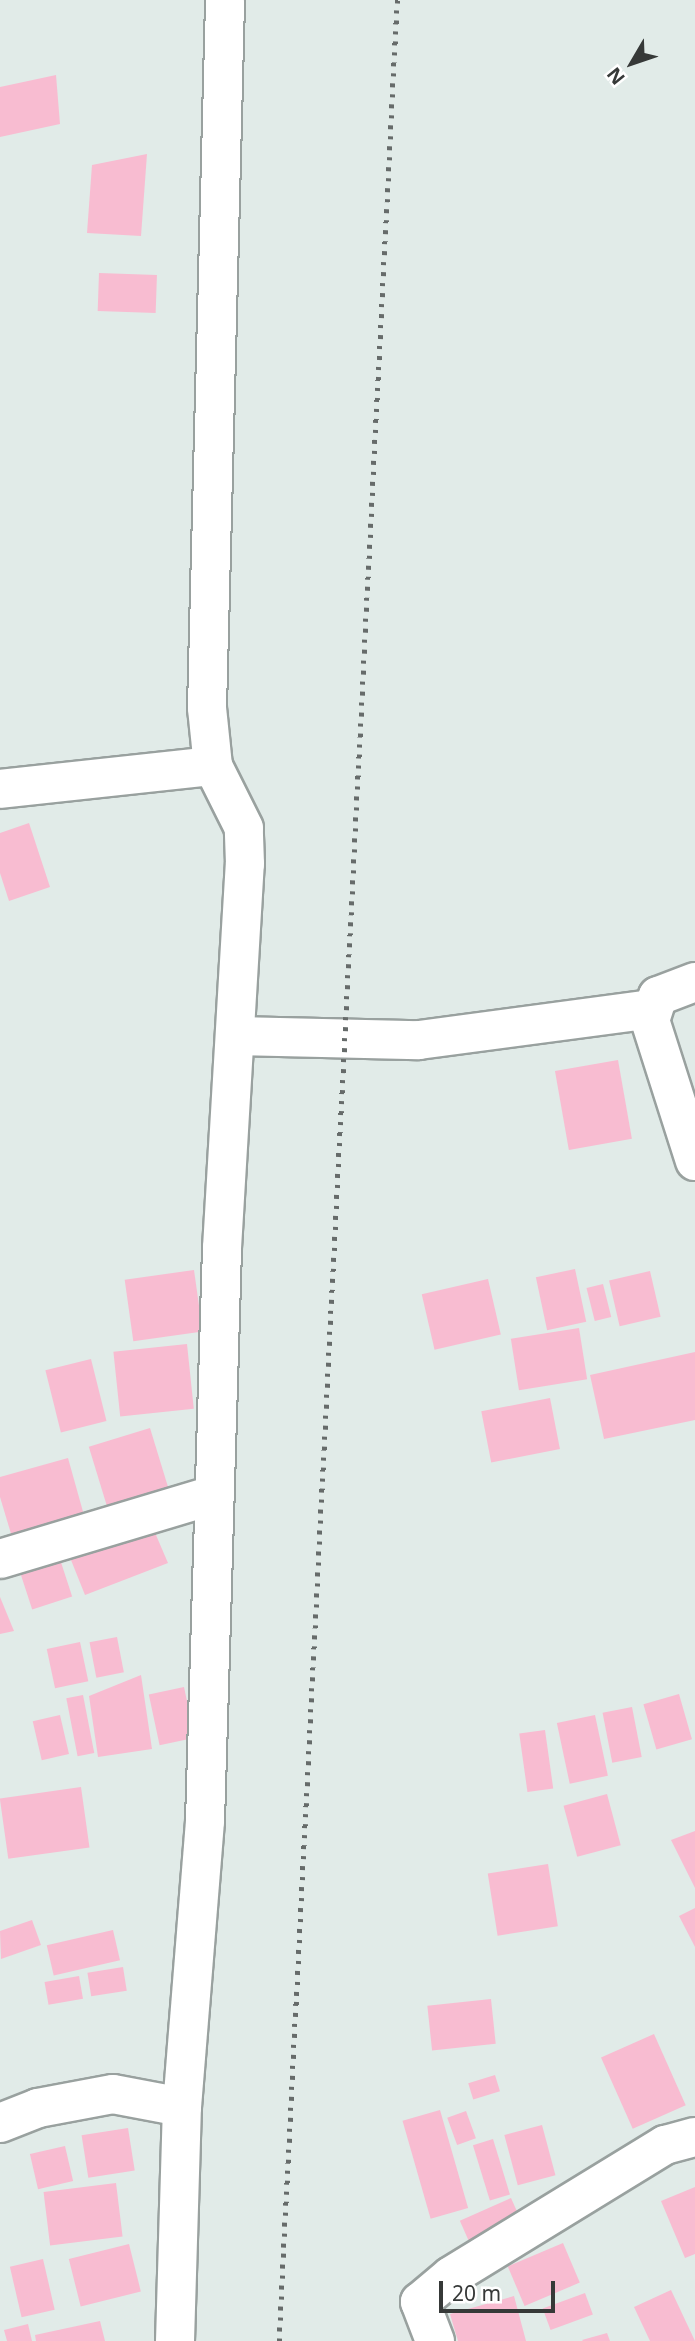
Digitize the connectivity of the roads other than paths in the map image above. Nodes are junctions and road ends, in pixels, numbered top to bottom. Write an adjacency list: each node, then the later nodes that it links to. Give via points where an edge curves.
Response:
1 (225, 0): 2 (street, via 206,708)
2 (213, 766): 3 (street); 6 (street, via 244,828)
3 (0, 789)
4 (695, 982): 5 (street, via 658,996)
5 (651, 1009): 6 (street, via 419,1040); 7 (street, via 663,1069)
6 (236, 1036): 8 (street, via 222,1248)
7 (695, 1161)
8 (214, 1495): 9 (street); 10 (street, via 205,1821)
9 (0, 1559)
10 (182, 2107): 11 (street, via 113,2094 38,2108); 13 (street)
11 (0, 2123)
12 (695, 2137): 14 (street, via 665,2144 451,2276 420,2302)
13 (175, 2341)
14 (435, 2341)

